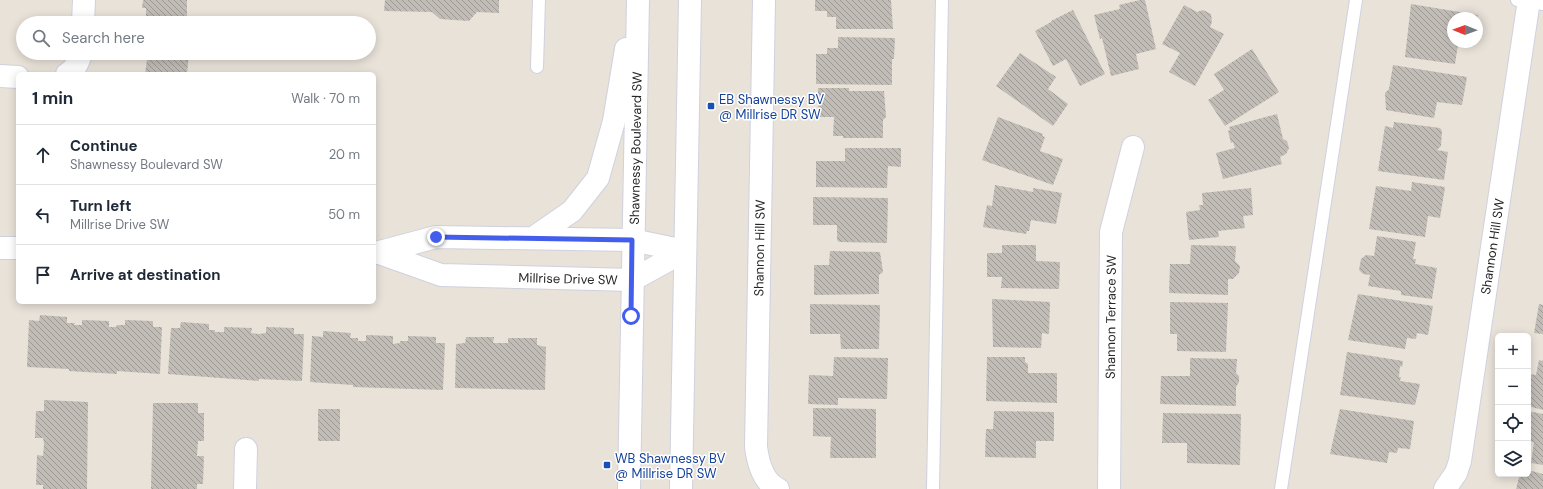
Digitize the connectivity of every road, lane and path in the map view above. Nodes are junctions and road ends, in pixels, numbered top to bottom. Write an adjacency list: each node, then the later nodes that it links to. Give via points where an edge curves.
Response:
1 (84, 0): 10 (street)
2 (539, 0): 12 (lane)
3 (634, 0): 17 (street, via 614,121 598,178 572,211)
4 (638, 0): 18 (street, Shawnessy Boulevard SW)
5 (690, 0): 21 (street)
6 (764, 0): 28 (street, Shannon Hill SW, via 756,446 760,468)
7 (942, 0): 29 (lane)
8 (1356, 0): 31 (lane)
9 (1530, 1): 32 (street, Shannon Hill SW, via 1460,461 1456,473)
10 (83, 16)
11 (79, 60): 13 (street)
12 (537, 67)
13 (72, 72)
14 (0, 76): 15 (street)
15 (16, 76)
16 (1133, 147): 30 (street, Shannon Terrace SW, via 1112,232)
17 (533, 238): 18 (street, Millrise Drive SW); 22 (street, Millrise Drive SW, via 436,237)
18 (632, 240): 21 (street, Millrise Drive SW); 23 (street, Shawnessy Boulevard SW)
19 (0, 248): 20 (street)
20 (16, 248)
21 (685, 251): 23 (street, Millrise Drive SW); 27 (street)
22 (377, 253): 23 (street, Millrise Drive SW, via 440,275)
23 (632, 280): 26 (street, Shawnessy Boulevard SW)
24 (246, 449): 25 (street)
25 (245, 489)
26 (629, 489)
27 (681, 489)
28 (778, 489)
29 (933, 489)
30 (1109, 489)
31 (1281, 489)
32 (1445, 489)

